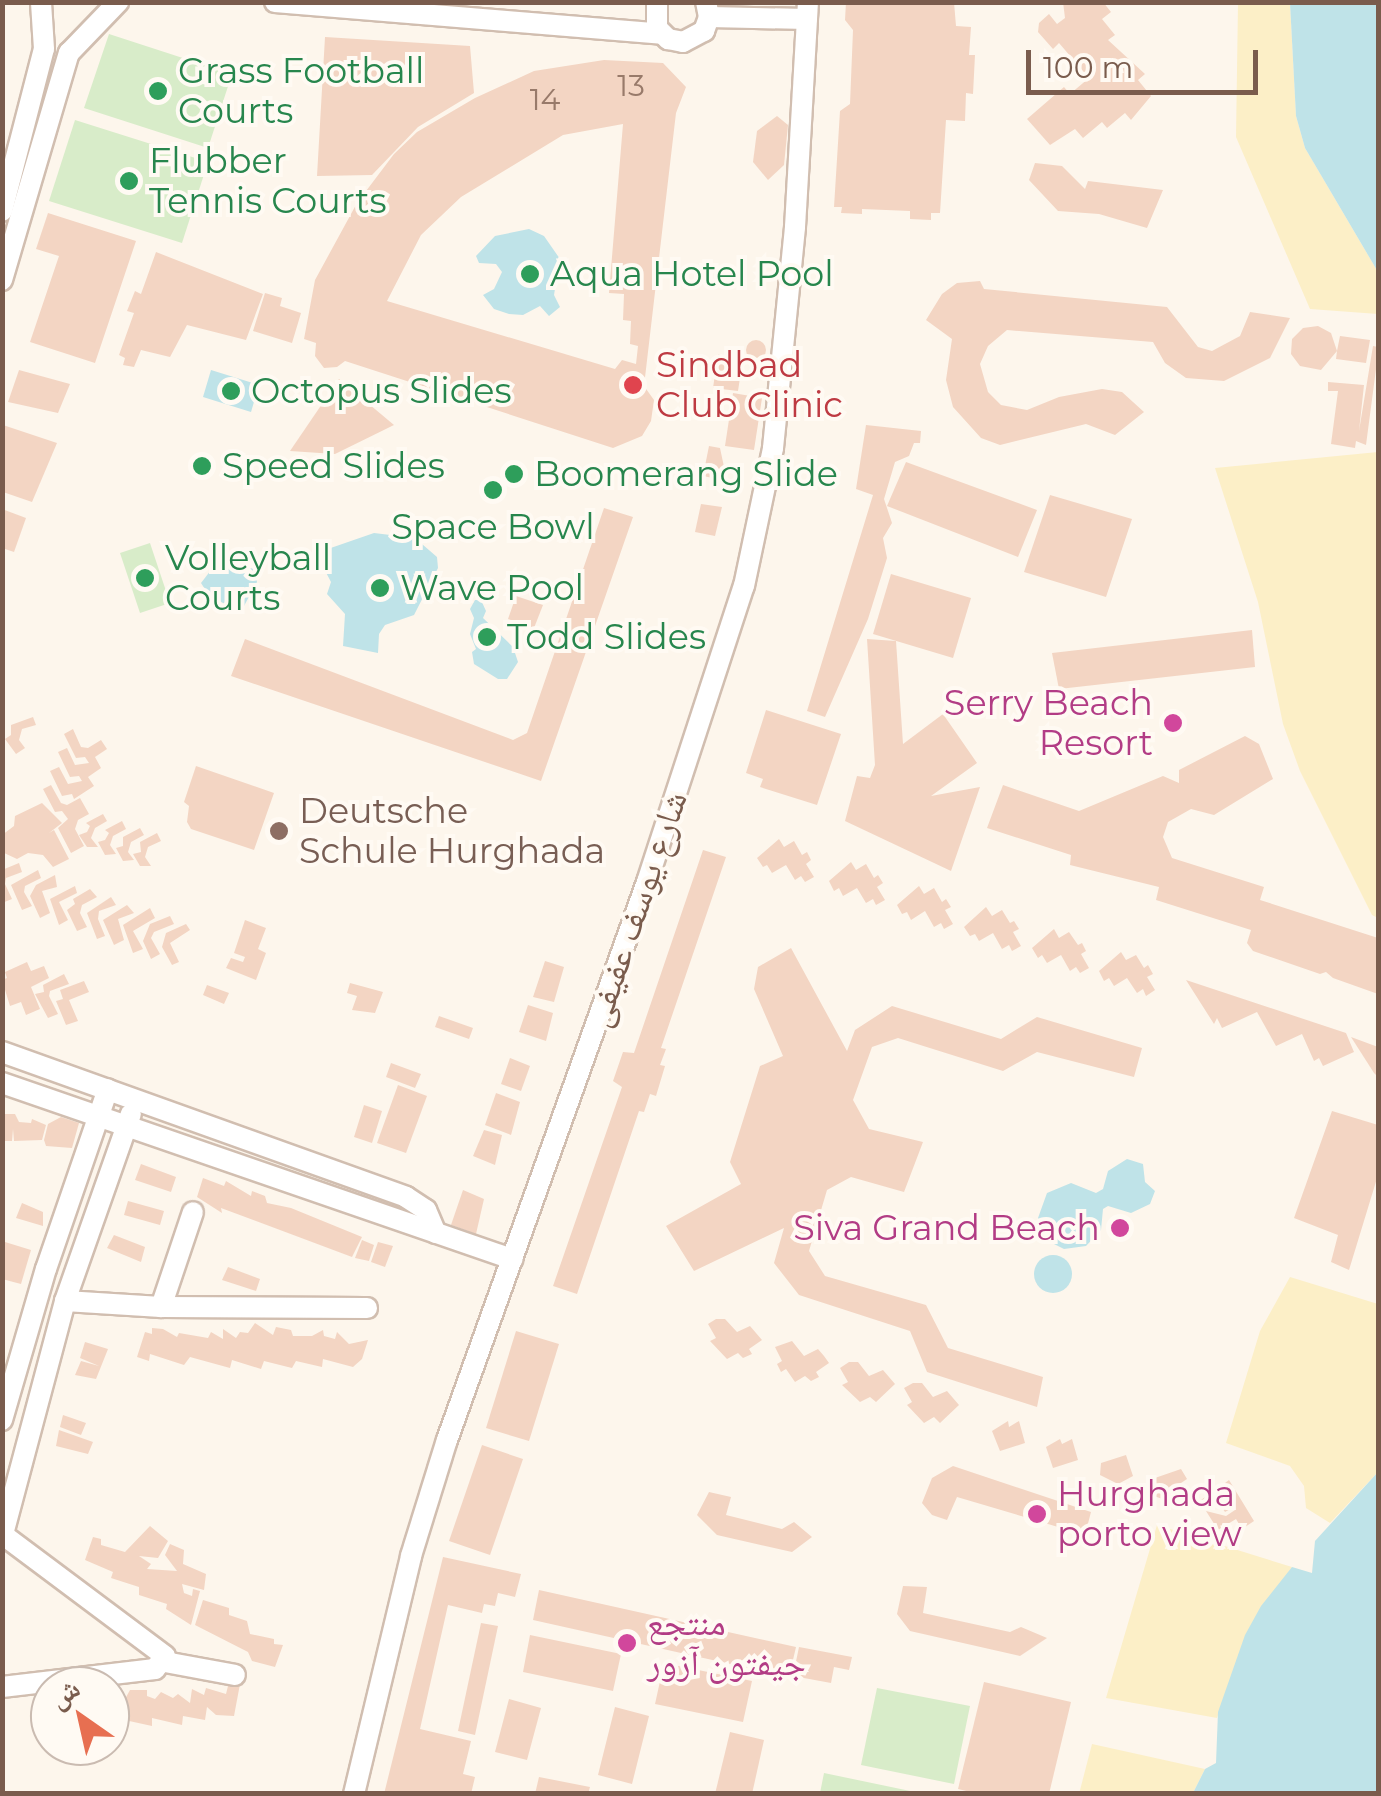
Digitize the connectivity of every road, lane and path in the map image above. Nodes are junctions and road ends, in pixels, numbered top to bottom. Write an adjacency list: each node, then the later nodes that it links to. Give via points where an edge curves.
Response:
1 (41, 2): 10 (street, via 44,48)
2 (118, 2): 10 (street, via 69,54)
3 (275, 2): 5 (street)
4 (657, 2): 9 (street, via 654,20)
5 (350, 6): 6 (street)
6 (410, 9): 9 (street)
7 (708, 10): 8 (street); 9 (street, via 704,31 691,40)
8 (807, 11): 21 (street, شارع يوسف عفيفى, via 793,249 762,514 647,882)
9 (662, 34)
10 (15, 174): 11 (street); 12 (street)
11 (2, 211)
12 (2, 280)
13 (2, 1052): 15 (street)
14 (2, 1083): 17 (street)
15 (108, 1089): 16 (street); 17 (street)
16 (137, 1099): 18 (street); 20 (street, via 406,1196 426,1210)
17 (98, 1117): 18 (street); 25 (street)
18 (127, 1124): 20 (street); 22 (street)
19 (193, 1212): 23 (street)
20 (436, 1233): 21 (street)
21 (512, 1259): 31 (street, شارع يوسف عفيفى, via 412,1556)
22 (66, 1301): 23 (street); 26 (street)
23 (161, 1307): 24 (street)
24 (367, 1308)
25 (3, 1414): 26 (street)
26 (33, 1418): 27 (street)
27 (3, 1536): 28 (street, via 162,1650)
28 (165, 1662): 29 (street); 30 (street, via 155,1669)
29 (235, 1675)
30 (2, 1687)
31 (354, 1794)

